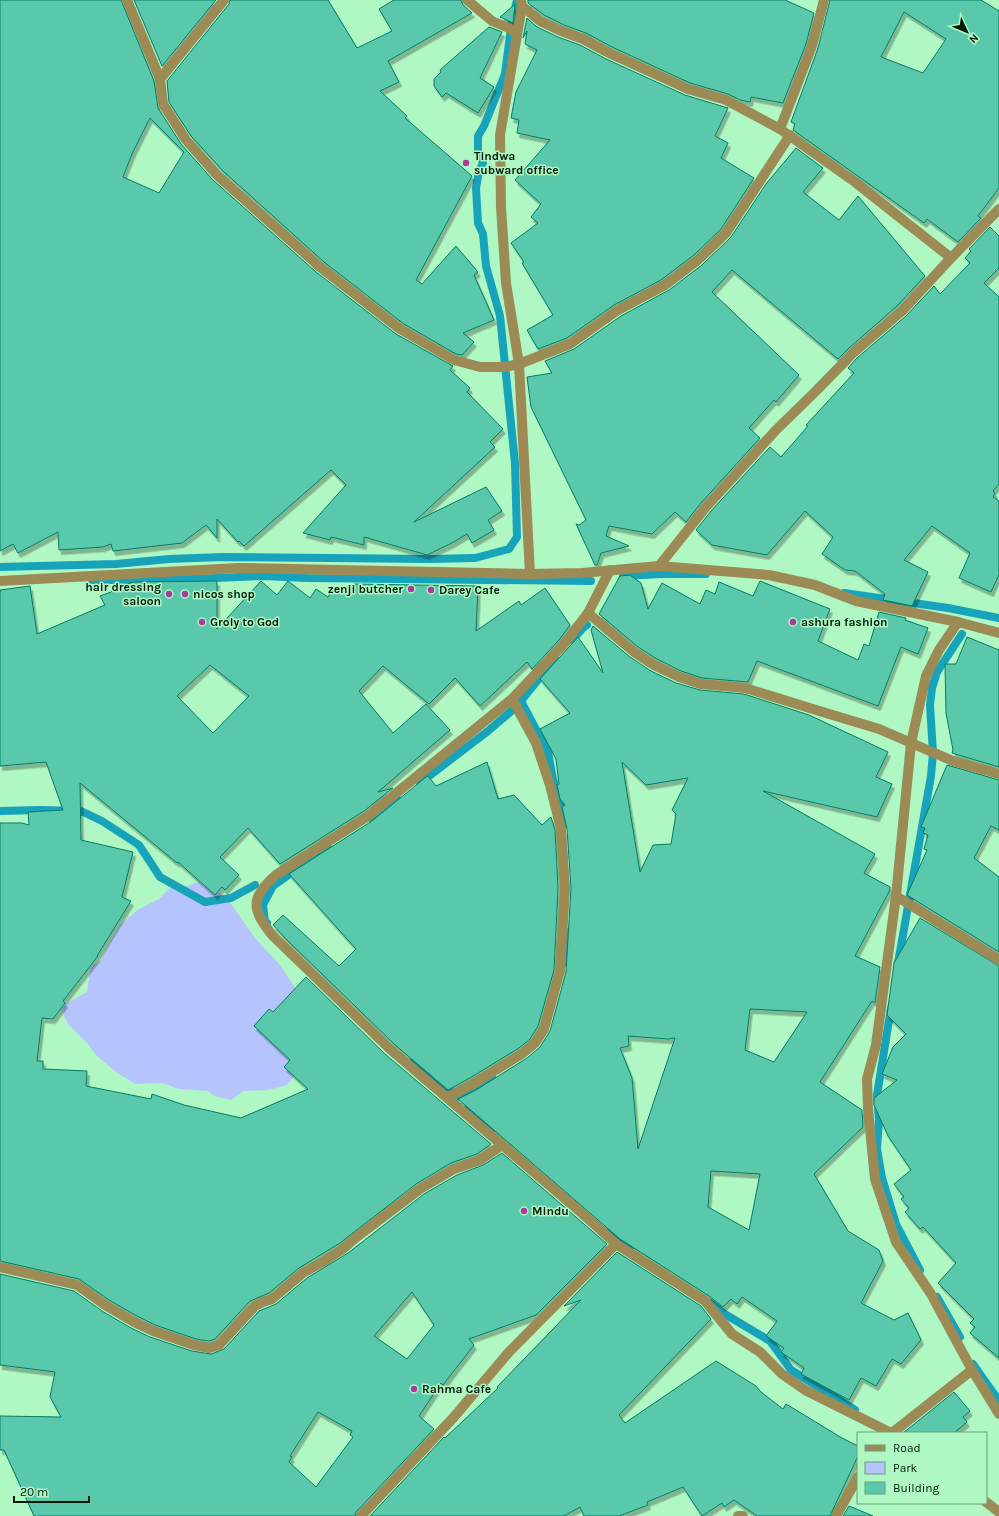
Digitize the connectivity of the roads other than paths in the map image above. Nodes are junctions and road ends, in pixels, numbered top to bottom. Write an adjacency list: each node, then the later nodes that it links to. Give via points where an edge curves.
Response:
1 (127, 0): 7 (street)
2 (224, 0): 7 (street)
3 (467, 0): 6 (street, via 492,21)
4 (824, 0): 8 (street, via 812,46)
5 (521, 3): 6 (street); 8 (street, via 540,21 688,89 726,100)
6 (517, 34): 12 (street, via 500,135 506,283)
7 (160, 80): 12 (street, via 163,104 186,140 218,176 320,267 400,329 454,360 480,367)
8 (780, 129): 9 (street)
9 (790, 136): 11 (street, via 856,182); 12 (street, via 726,233 698,260 665,284 618,310 570,344)
10 (999, 209): 11 (street)
11 (951, 258): 13 (street, via 902,311 853,353 776,430 706,508)
12 (519, 364): 15 (street)
13 (659, 566): 14 (street); 18 (street, via 768,575 815,585 856,601)
14 (610, 570): 15 (street); 17 (street)
15 (530, 574): 16 (street, via 238,568)
16 (0, 581)
17 (588, 612): 20 (street, via 564,644); 21 (street, via 634,652 679,678 701,684 745,688 879,729)
18 (958, 622): 19 (street); 21 (street, via 939,650 926,676)
19 (999, 633)
20 (512, 699): 25 (street, via 536,743 550,785 560,829 565,888 560,971 544,1030 536,1043); 25 (street, via 368,816 276,875 262,887 256,905 257,914 262,922 282,946 390,1049)
21 (911, 743): 22 (street, via 953,761); 23 (street)
22 (999, 774)
23 (896, 896): 24 (street); 29 (street, via 876,1045 867,1079 876,1179 896,1242 930,1294)
24 (999, 960)
25 (448, 1097): 26 (street)
26 (502, 1145): 27 (street); 28 (street, via 480,1160 454,1169 420,1189 344,1248 303,1273 272,1299 255,1306 218,1345 209,1348 153,1331 134,1322 77,1285)
27 (616, 1244): 31 (street, via 705,1301 732,1334 760,1352 792,1382); 35 (street, via 510,1352 454,1417)
28 (0, 1267)
29 (972, 1370): 30 (street); 31 (street)
30 (999, 1414)
31 (887, 1432)
32 (857, 1479): 38 (street)
33 (987, 1503): 34 (street)
34 (999, 1512)
35 (361, 1516)
36 (738, 1516): 37 (street)
37 (743, 1516)
38 (836, 1516)

